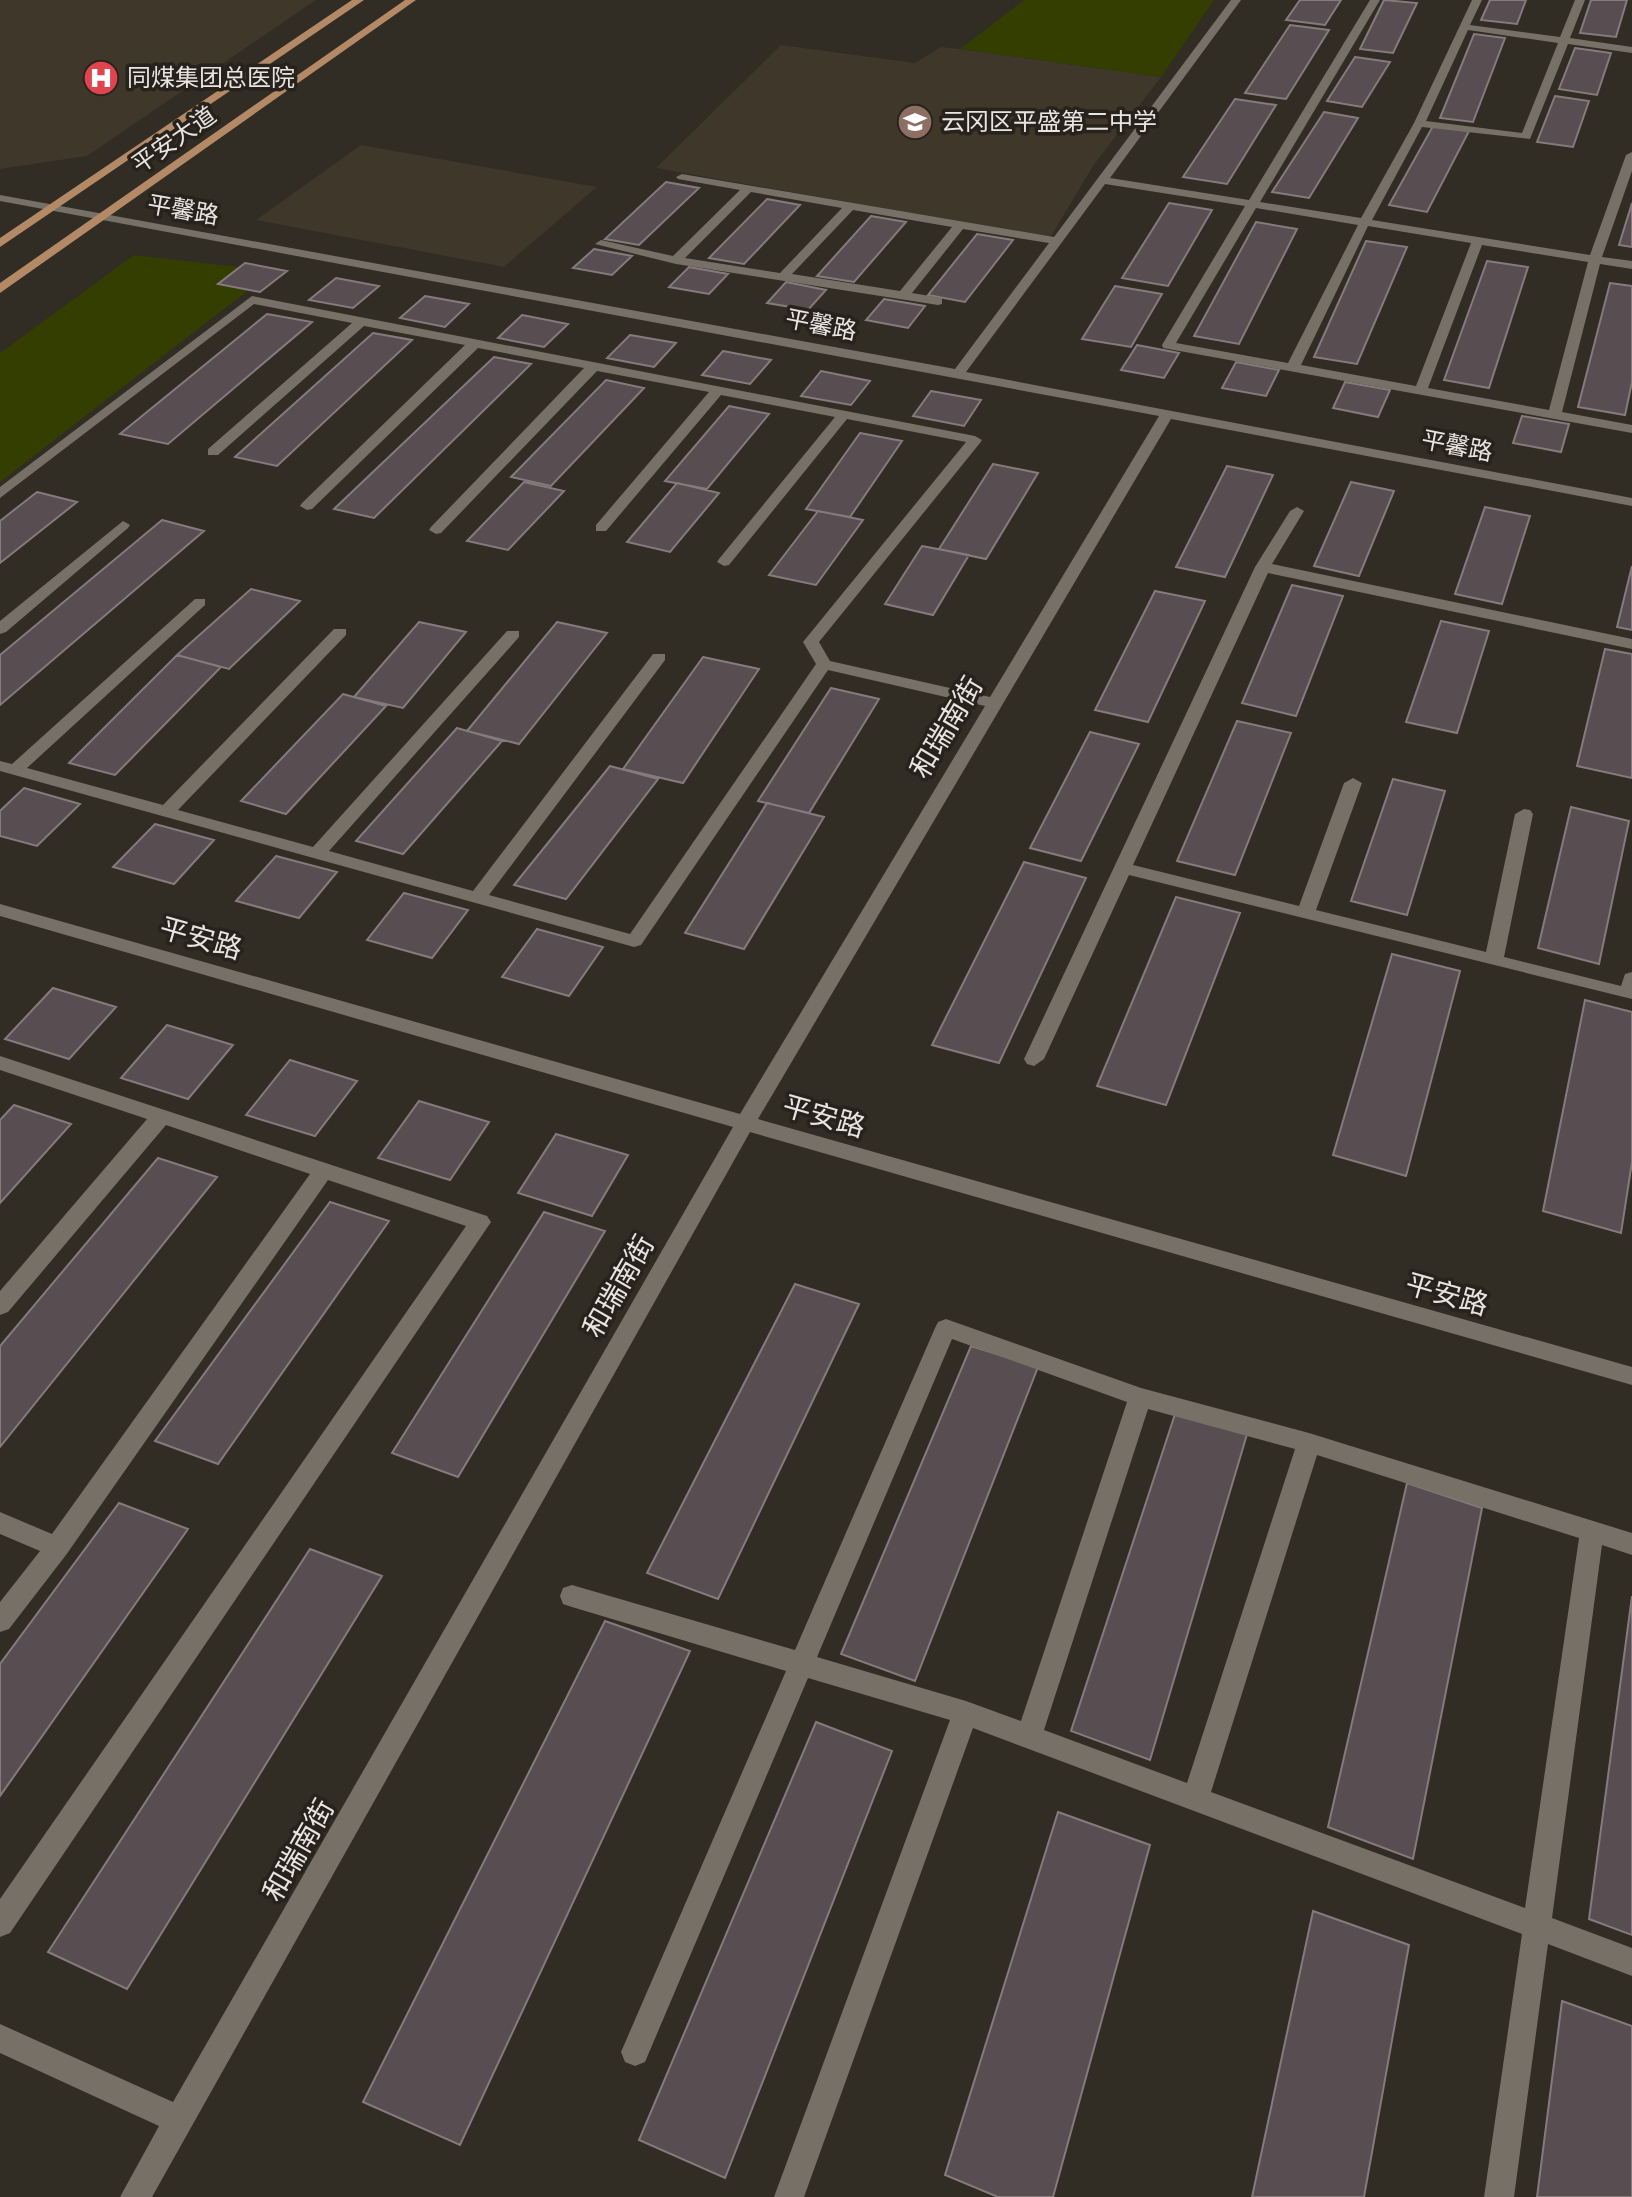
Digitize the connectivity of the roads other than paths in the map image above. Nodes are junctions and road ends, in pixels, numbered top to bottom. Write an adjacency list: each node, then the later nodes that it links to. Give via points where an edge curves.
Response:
1 (359, 0): 18 (main road, 平安大道)
2 (411, 0): 19 (main road, 平安大道)
3 (1236, 0): 13 (street)
4 (1375, 0): 16 (street)
5 (1477, 0): 7 (street)
6 (1580, 0): 8 (street)
7 (1464, 27): 8 (street); 10 (street)
8 (1564, 41): 9 (street); 10 (street, via 1526,137)
9 (1632, 50)
10 (1419, 123): 20 (street)
11 (1632, 155): 26 (street)
12 (682, 177): 14 (street)
13 (1102, 180): 16 (street); 23 (street)
14 (749, 188): 17 (street); 27 (street)
15 (0, 198): 18 (street, 平馨路)
16 (1251, 204): 20 (street); 36 (street, via 1168,345)
17 (850, 206): 21 (street); 29 (street)
18 (53, 208): 19 (street, 平馨路); 24 (main road, 平安大道)
19 (102, 218): 30 (main road, 平安大道); 37 (street, 平馨路)
20 (1365, 222): 22 (street); 36 (street)
21 (960, 225): 23 (street); 31 (street)
22 (1478, 240): 26 (street); 39 (street)
23 (1056, 241): 37 (street)
24 (0, 243)
25 (601, 244): 27 (street)
26 (1595, 259): 28 (street); 42 (street)
27 (676, 260): 29 (street)
28 (1632, 265)
29 (782, 278): 31 (street)
30 (0, 289)
31 (903, 296): 32 (street)
32 (938, 301)
33 (361, 322): 34 (street); 44 (street); 45 (street, via 252,300)
34 (474, 344): 35 (street); 47 (street)
35 (593, 367): 38 (street); 51 (street)
36 (1292, 369): 39 (street)
37 (958, 374): 40 (street, 平馨路)
38 (716, 392): 41 (street); 50 (street)
39 (1420, 392): 42 (street)
40 (1167, 414): 46 (street, 平馨路); 61 (street, 和瑞南街)
41 (843, 416): 52 (street); 60 (street, via 975,440 811,642)
42 (1554, 416): 43 (street)
43 (1632, 429)
44 (213, 452)
45 (0, 494)
46 (1632, 502)
47 (307, 506)
48 (1297, 511): 53 (street)
49 (123, 525): 55 (street)
50 (601, 528)
51 (436, 530)
52 (724, 562)
53 (1263, 567): 58 (street); 67 (street)
54 (200, 602): 62 (street)
55 (0, 629)
56 (340, 632): 64 (street)
57 (513, 634): 66 (street)
58 (1632, 644)
59 (659, 657): 68 (street)
60 (824, 664): 61 (street); 68 (street, via 634,941)
61 (994, 703): 76 (street, 和瑞南街)
62 (8, 768): 64 (street)
63 (1353, 783): 70 (street)
64 (166, 812): 66 (street)
65 (1524, 814): 71 (street)
66 (317, 853): 68 (street)
67 (1123, 868): 70 (street); 73 (street)
68 (478, 897)
69 (0, 910): 76 (street, 平安路)
70 (1306, 913): 71 (street)
71 (1494, 960): 72 (street, via 1628,994)
72 (1632, 979)
73 (1034, 1059)
74 (4, 1070): 75 (street)
75 (162, 1116): 77 (street); 78 (street)
76 (745, 1123): 79 (street, 平安路); 97 (street, 和瑞南街)
77 (324, 1170): 85 (street); 92 (street, via 480,1222)
78 (0, 1306)
79 (1632, 1376)
80 (1140, 1397): 81 (street); 88 (street, via 946,1328); 90 (street)
81 (1309, 1443): 83 (street); 91 (street)
82 (0, 1523): 85 (street)
83 (1592, 1530): 84 (street); 93 (street)
84 (1632, 1544)
85 (57, 1547): 87 (street)
86 (572, 1596): 88 (street)
87 (0, 1621)
88 (803, 1665): 89 (street); 96 (street)
89 (966, 1713): 90 (street); 99 (street)
90 (1029, 1736): 91 (street)
91 (1195, 1799): 93 (street)
92 (0, 1923)
93 (1536, 1927): 94 (street); 100 (street)
94 (1632, 1962)
95 (0, 2038): 97 (street)
96 (635, 2052)
97 (179, 2120): 98 (street, 和瑞南街)
98 (135, 2197)
99 (789, 2197)
100 (1499, 2197)

